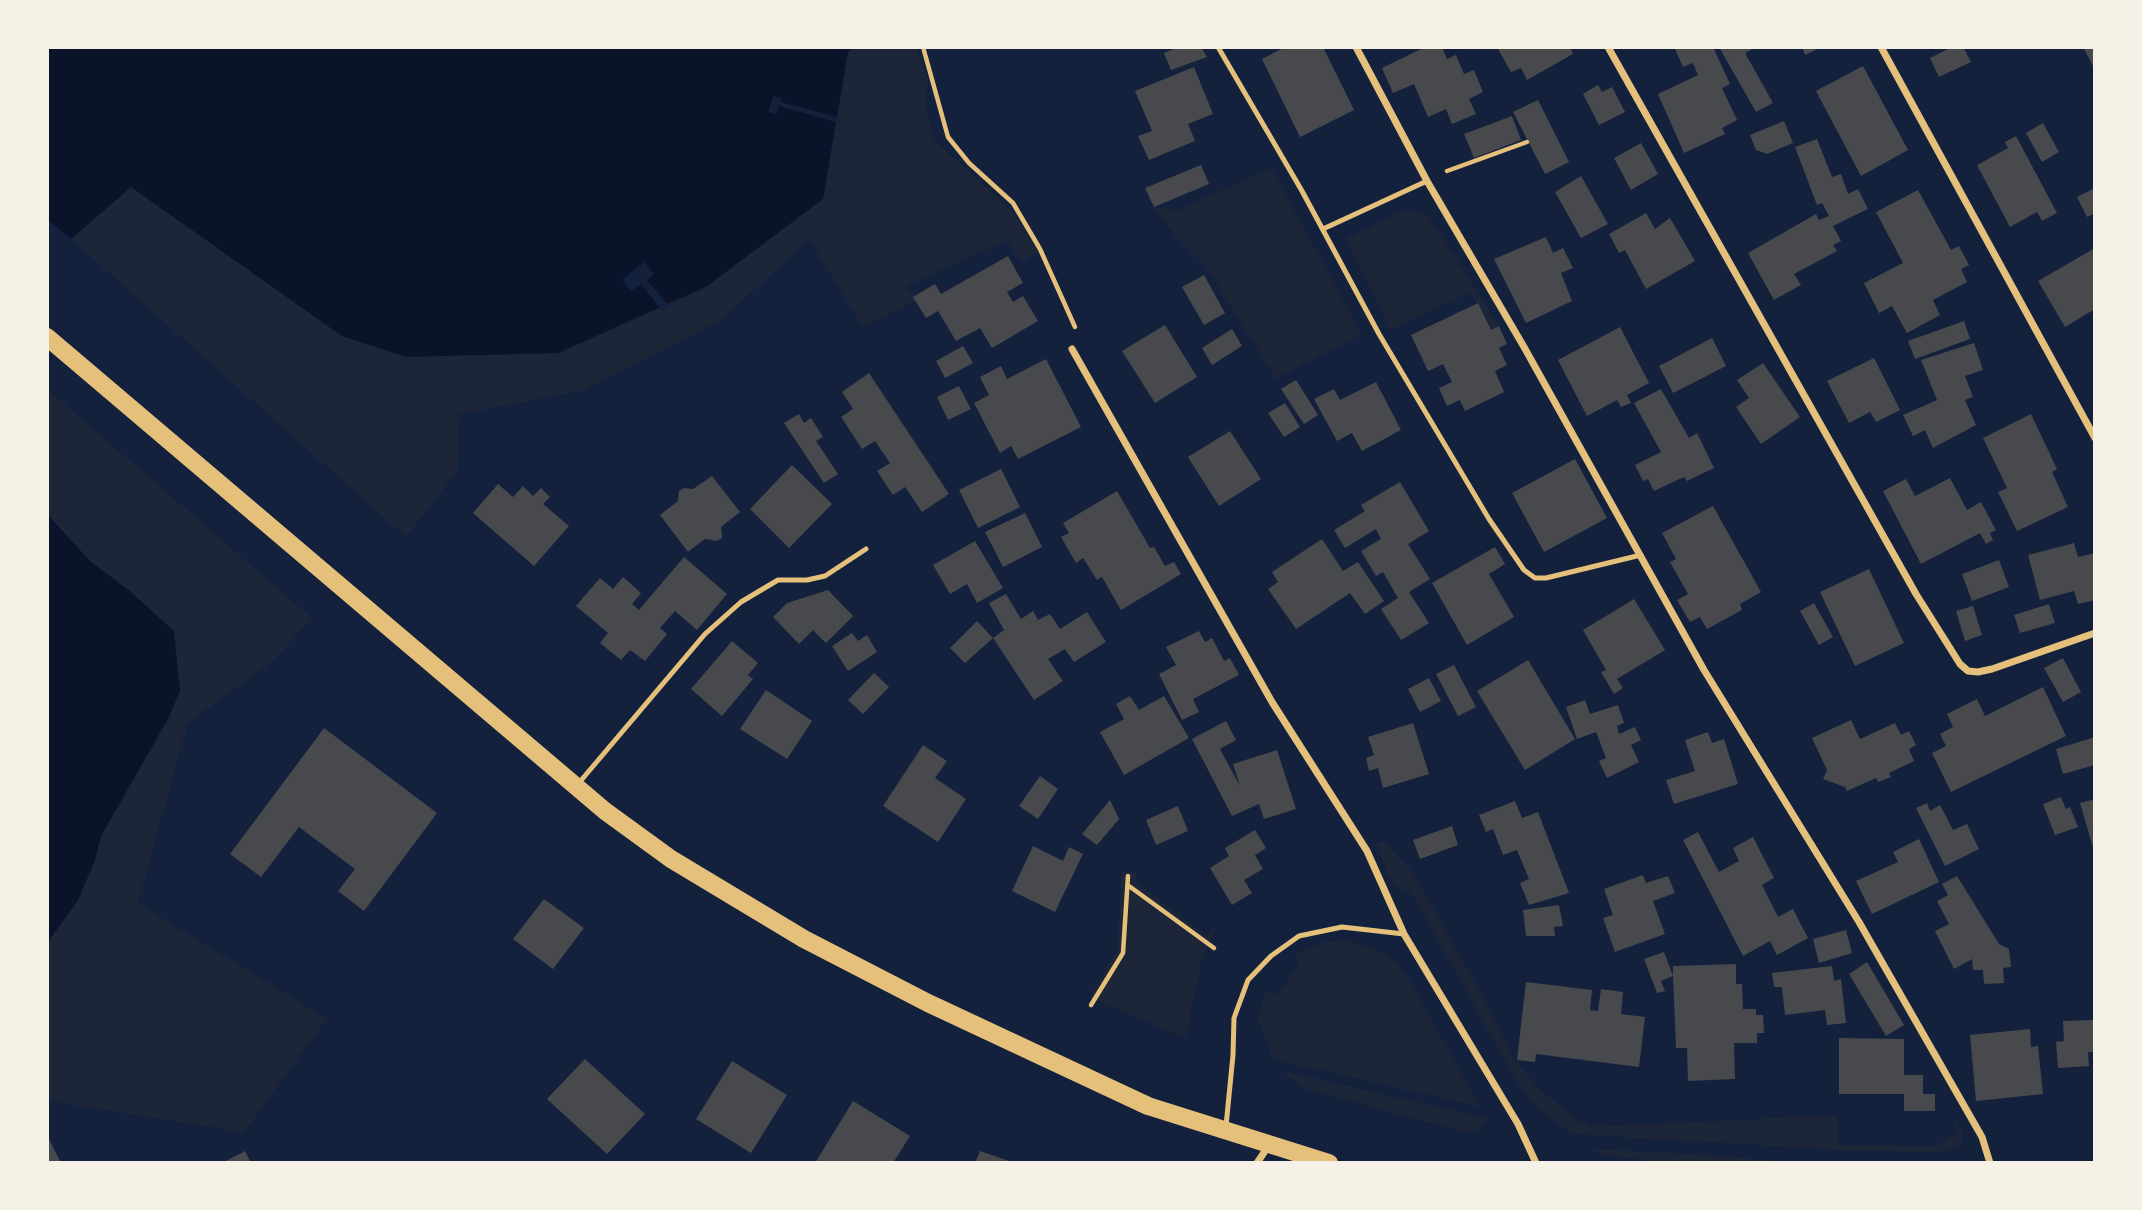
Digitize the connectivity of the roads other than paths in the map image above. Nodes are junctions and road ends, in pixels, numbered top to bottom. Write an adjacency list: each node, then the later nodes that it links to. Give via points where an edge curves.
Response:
1 (1218, 47): 6 (lane)
2 (1356, 47): 5 (street)
3 (1608, 47): 12 (street, via 1916,594 1960,664 1968,671 1992,669)
4 (1881, 47): 9 (street)
5 (1427, 181): 6 (lane); 11 (street)
6 (1323, 229): 11 (lane, via 1378,334 1524,570 1546,579)
7 (47, 337): 13 (main road)
8 (1072, 349): 14 (street, via 1272,702 1367,851)
9 (2095, 438)
10 (866, 549): 13 (lane, via 825,576 778,580 741,602 705,634)
11 (1641, 555): 20 (street, via 1982,1137)
12 (2095, 633)
13 (576, 787): 15 (main road, via 671,859 804,939 1148,1106)
14 (1404, 934): 15 (lane, via 1342,927 1299,936 1248,980 1234,1018); 19 (street, via 1518,1124)
15 (1225, 1131): 16 (main road)
16 (1270, 1144): 17 (street); 18 (main road)
17 (1257, 1163)
18 (1329, 1163)
19 (1536, 1163)
20 (1990, 1163)

